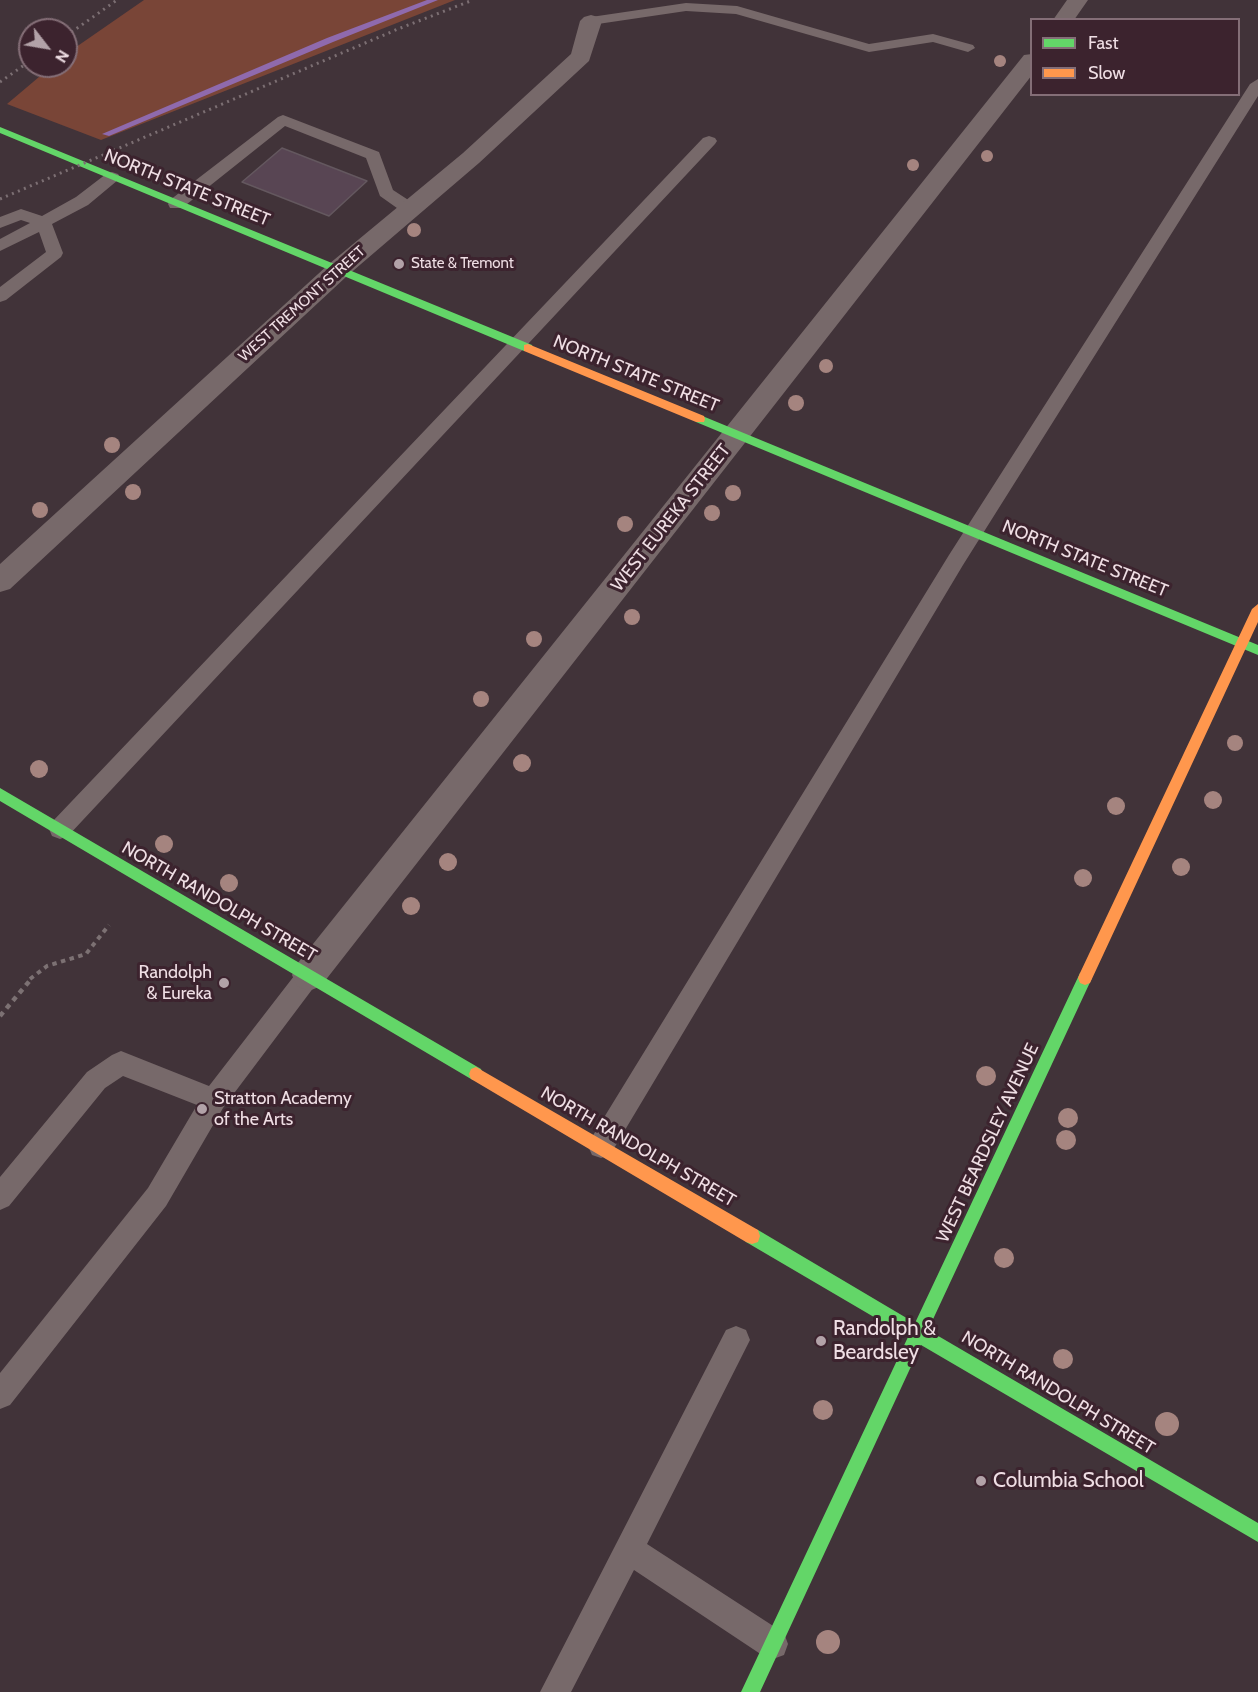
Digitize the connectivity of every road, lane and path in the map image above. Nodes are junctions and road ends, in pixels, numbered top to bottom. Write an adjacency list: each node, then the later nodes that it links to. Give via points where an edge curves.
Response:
1 (1078, 0): 2 (street)
2 (1064, 18)
3 (591, 21): 4 (lane, via 686,7 737,10 869,48 933,38); 11 (street, WEST TREMONT STREET, via 581,56 471,158)
4 (968, 48)
5 (1030, 63): 18 (street, WEST EUREKA STREET)
6 (1258, 84): 19 (lane)
7 (0, 130): 9 (main road, NORTH STATE STREET)
8 (709, 141): 17 (lane)
9 (112, 177): 10 (main road, NORTH STATE STREET); 12 (lane, via 82,201)
10 (176, 204): 11 (lane, via 283,120 373,155 386,192); 15 (main road, NORTH STATE STREET)
11 (410, 208): 15 (street, WEST TREMONT STREET)
12 (43, 222): 13 (lane, via 21,214); 14 (lane); 16 (lane, via 55,253)
13 (0, 223)
14 (0, 246)
15 (338, 270): 17 (main road, NORTH STATE STREET); 20 (street, WEST TREMONT STREET)
16 (0, 296)
17 (517, 344): 18 (main road, NORTH STATE STREET); 25 (lane)
18 (737, 435): 19 (main road, NORTH STATE STREET); 27 (street, WEST EUREKA STREET)
19 (974, 533): 22 (main road, NORTH STATE STREET); 30 (lane)
20 (0, 581)
21 (1258, 609): 22 (main road, WEST BEARDSLEY AVENUE)
22 (1242, 644): 23 (main road, NORTH STATE STREET); 32 (main road, WEST BEARDSLEY AVENUE)
23 (1258, 650)
24 (0, 794): 25 (main road, NORTH RANDOLPH STREET)
25 (60, 829): 27 (main road, NORTH RANDOLPH STREET)
26 (109, 925): 28 (path, via 86,954 47,966 31,978)
27 (309, 975): 29 (lane); 30 (main road, NORTH RANDOLPH STREET)
28 (0, 1016)
29 (214, 1100): 31 (lane, via 121,1064 96,1080); 34 (lane, via 157,1197)
30 (601, 1146): 32 (main road, NORTH RANDOLPH STREET)
31 (0, 1197)
32 (920, 1334): 35 (main road, NORTH RANDOLPH STREET); 37 (main road, WEST BEARDSLEY AVENUE)
33 (736, 1340): 36 (lane)
34 (0, 1395)
35 (1258, 1533)
36 (628, 1549): 37 (lane); 38 (lane)
37 (773, 1644): 39 (main road, WEST BEARDSLEY AVENUE)
38 (555, 1692)
39 (750, 1692)

